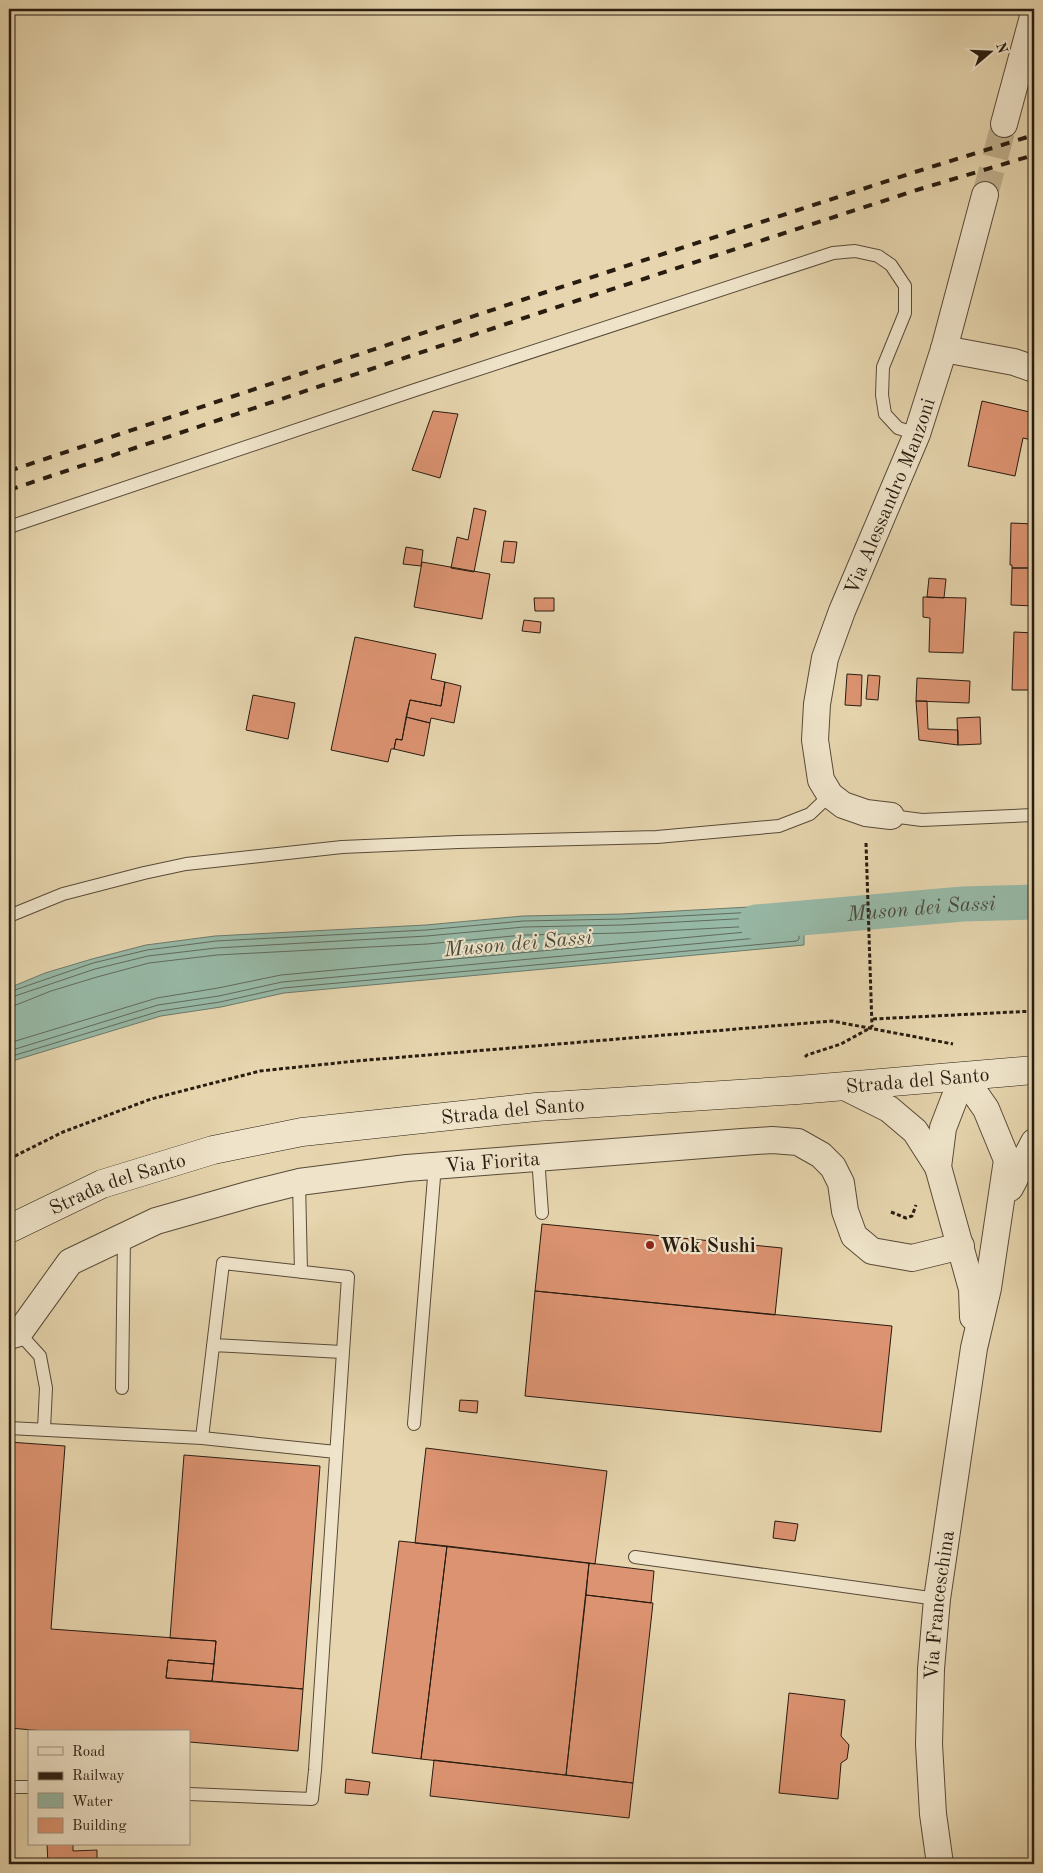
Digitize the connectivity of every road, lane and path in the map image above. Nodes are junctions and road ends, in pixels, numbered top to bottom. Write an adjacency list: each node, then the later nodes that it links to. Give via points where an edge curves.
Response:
1 (1034, 13): 2 (street)
2 (1004, 124)
3 (985, 195): 4 (street, Via Alessandro Manzoni)
4 (944, 349): 5 (street); 6 (street, Via Alessandro Manzoni)
5 (1034, 369)
6 (917, 434): 7 (lane, via 898,428 885,414 882,395 883,367 905,313 905,286 891,265 878,256 855,251 833,253); 8 (street, Via Alessandro Manzoni, via 825,658 815,740 821,780)
7 (9, 527)
8 (830, 795): 10 (street, via 866,813); 12 (lane, via 810,814 780,826 657,837 351,847 186,864 63,894)
9 (1034, 814): 10 (lane, via 922,820)
10 (890, 816)
11 (866, 846): 14 (path)
12 (9, 916)
13 (1034, 1011): 14 (path)
14 (872, 1019): 15 (path)
15 (872, 1027): 16 (path); 18 (path, via 977,1049); 22 (path, via 832,1021 260,1071 151,1099 63,1132)
16 (802, 1060)
17 (1034, 1070): 18 (main road, Strada del Santo)
18 (972, 1076): 19 (main road, Strada del Santo); 24 (street, Via Franceschina, via 943,1128); 26 (street, Via Franceschina, via 1007,1160)
19 (843, 1086): 24 (street, Via Franceschina, via 889,1109 914,1131); 28 (main road, Strada del Santo, via 536,1107 302,1132 213,1150 102,1184)
20 (1034, 1142): 26 (street, Via Franceschina)
21 (538, 1157): 23 (street, Via Fiorita); 27 (lane); 30 (street, Via Fiorita, via 772,1140 798,1142 822,1155 833,1167 841,1183 845,1212 854,1236 872,1251 912,1258)
22 (9, 1159)
23 (435, 1165): 25 (street, Via Fiorita); 37 (lane)
24 (938, 1167): 30 (street, Via Franceschina)
25 (299, 1182): 29 (street, Via Fiorita, via 156,1222); 31 (lane)
26 (1000, 1209): 34 (street, Via Franceschina, via 988,1288)
27 (542, 1213)
28 (9, 1229)
29 (124, 1237): 32 (street, Via Fiorita, via 70,1262); 36 (lane)
30 (961, 1246): 34 (street, Via Franceschina, via 972,1290)
31 (301, 1272): 33 (lane, via 223,1263); 35 (lane, via 348,1277)
32 (14, 1335): 39 (lane, via 40,1356 46,1388)
33 (213, 1345): 35 (lane); 40 (lane)
34 (974, 1348): 43 (street, Via Franceschina)
35 (342, 1352): 41 (lane)
36 (122, 1388)
37 (414, 1424)
38 (9, 1428): 39 (lane)
39 (44, 1429): 40 (lane)
40 (202, 1438): 41 (lane)
41 (336, 1452): 46 (lane, via 312,1799)
42 (635, 1557): 43 (lane)
43 (937, 1598): 47 (street, Via Franceschina, via 929,1744)
44 (9, 1787): 45 (lane)
45 (28, 1787)
46 (190, 1794)
47 (940, 1864)

